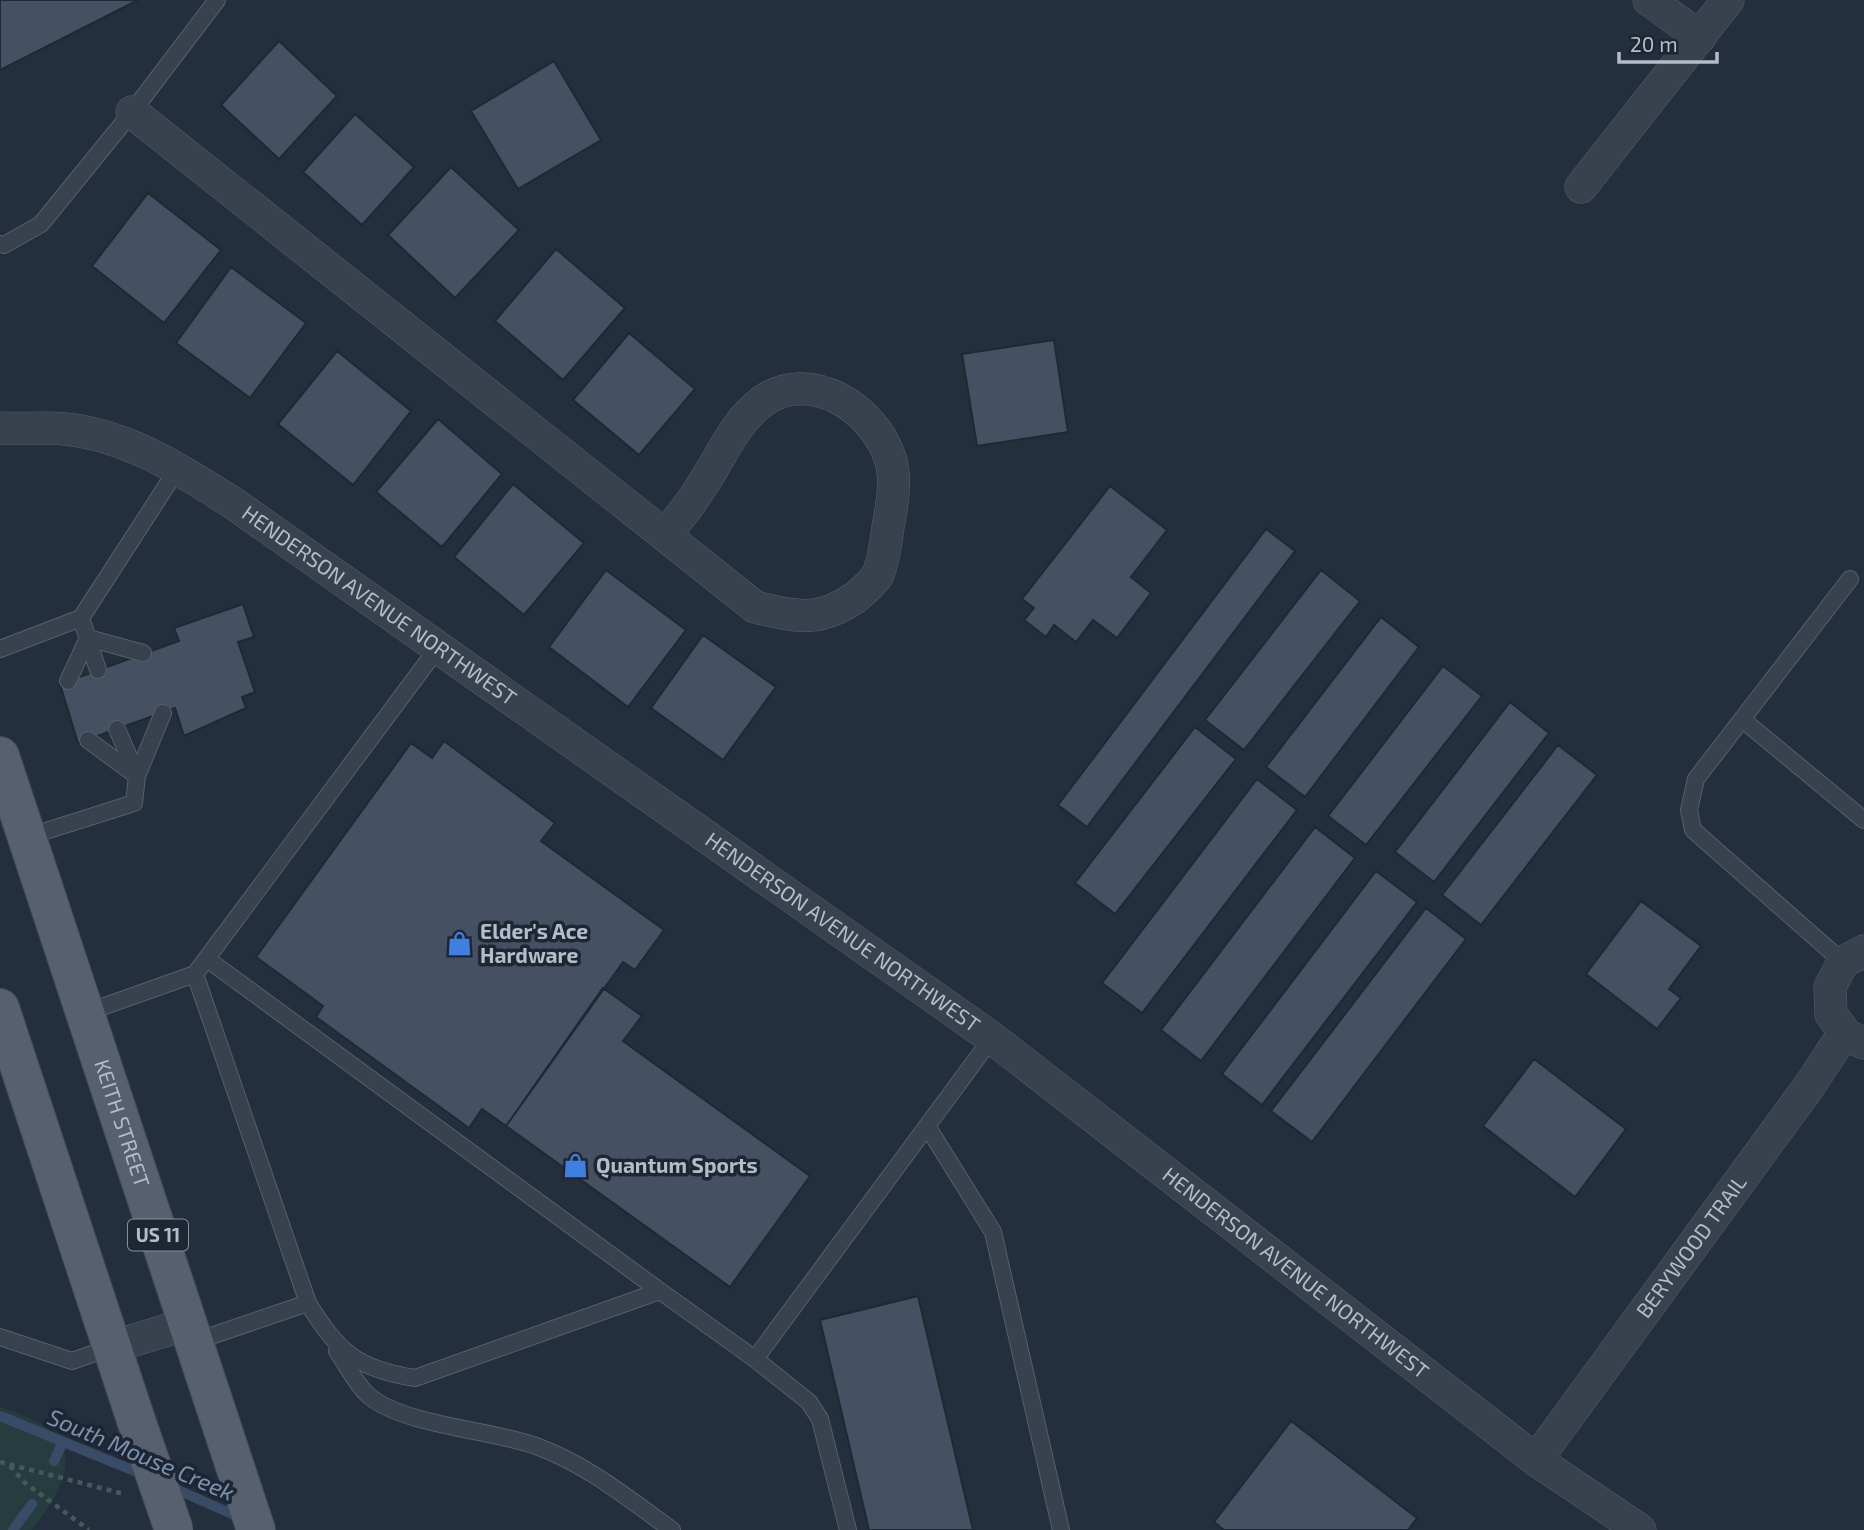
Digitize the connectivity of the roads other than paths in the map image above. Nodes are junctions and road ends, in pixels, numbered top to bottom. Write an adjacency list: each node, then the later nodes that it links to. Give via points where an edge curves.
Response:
1 (217, 0): 5 (lane)
2 (1649, 0): 4 (street)
3 (1728, 0): 4 (street)
4 (1700, 37): 6 (street)
5 (132, 113): 7 (lane, via 41,224); 10 (street)
6 (1581, 187)
7 (0, 244)
8 (0, 428): 9 (street, HENDERSON AVENUE NORTHWEST, via 66,429 115,439)
9 (178, 468): 12 (lane); 15 (street, HENDERSON AVENUE NORTHWEST)
10 (666, 534): 10 (street, via 697,564 755,607 796,617 824,615 863,592 877,575 892,500 891,459 873,427 850,403 807,390 764,400 724,446 702,486)
11 (1850, 579): 20 (lane)
12 (81, 618): 13 (lane); 14 (lane)
13 (89, 638): 16 (lane); 17 (lane); 18 (lane)
14 (0, 649)
15 (437, 649): 28 (lane); 32 (street, HENDERSON AVENUE NORTHWEST)
16 (143, 653)
17 (98, 670)
18 (68, 681)
19 (163, 713): 24 (lane)
20 (1744, 720): 25 (lane); 27 (lane, via 1696,779 1689,810 1693,830)
21 (117, 729): 24 (lane)
22 (88, 740): 24 (lane)
23 (0, 756): 26 (main road, KEITH STREET / US 11)
24 (137, 776): 26 (lane, via 134,803)
25 (1864, 820)
26 (27, 836): 31 (main road, KEITH STREET / US 11)
27 (1854, 957): 33 (street, via 1830,986 1831,1014)
28 (207, 959): 29 (lane); 35 (lane)
29 (195, 974): 31 (lane); 36 (lane)
30 (0, 1008): 40 (main road)
31 (85, 1013): 37 (main road, KEITH STREET / US 11)
32 (992, 1038): 34 (lane); 42 (street, HENDERSON AVENUE NORTHWEST)
33 (1854, 1038): 42 (street, BERYWOOD TRAIL, via 1810,1085)
34 (927, 1126): 41 (lane); 47 (lane, via 993,1232)
35 (660, 1291): 39 (lane, via 415,1378 376,1370); 41 (lane)
36 (308, 1303): 37 (lane); 39 (lane)
37 (190, 1333): 40 (street); 44 (main road, KEITH STREET / US 11)
38 (0, 1338): 40 (lane, via 72,1361)
39 (331, 1340): 45 (lane, via 361,1388 380,1403 566,1458)
40 (112, 1347): 43 (main road, bridge)
41 (755, 1359): 46 (lane, via 809,1402 820,1419)
42 (1536, 1460): 48 (street, HENDERSON AVENUE NORTHWEST)
43 (174, 1530)
44 (256, 1530)
45 (672, 1530)
46 (848, 1530)
47 (1061, 1530)
48 (1640, 1530)

